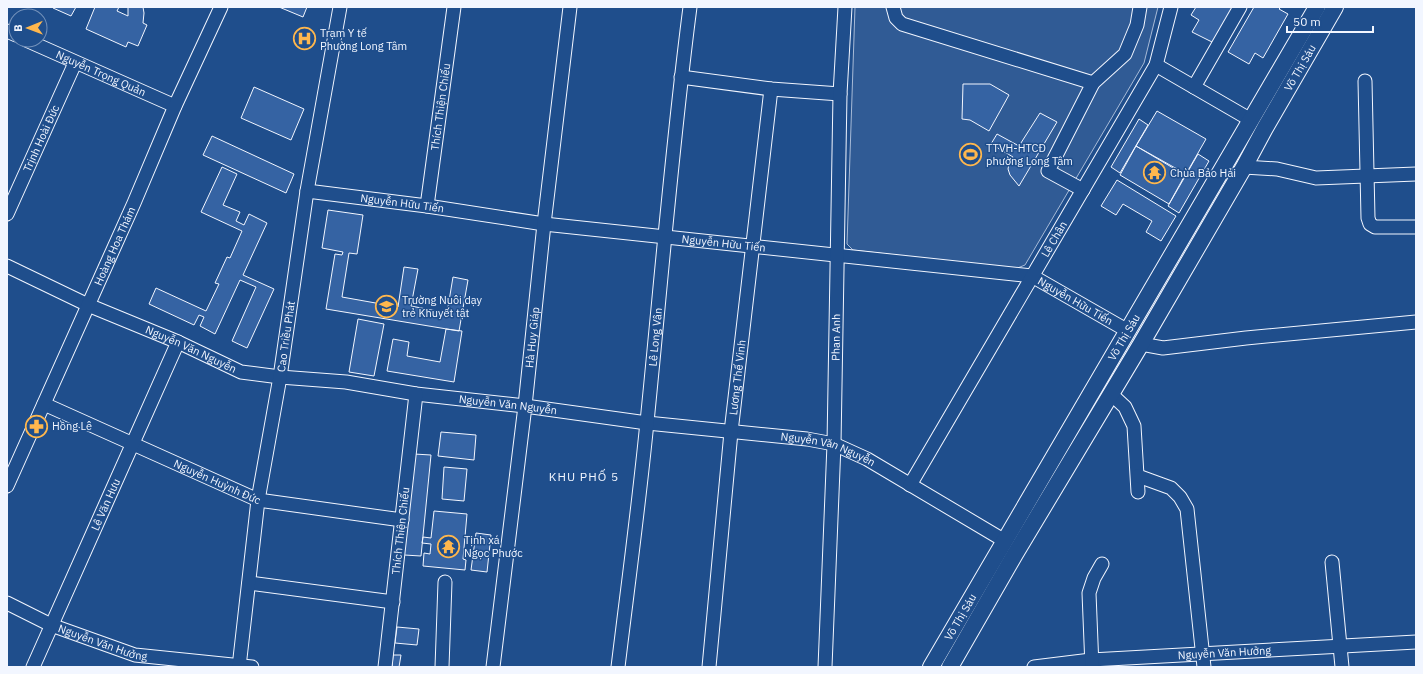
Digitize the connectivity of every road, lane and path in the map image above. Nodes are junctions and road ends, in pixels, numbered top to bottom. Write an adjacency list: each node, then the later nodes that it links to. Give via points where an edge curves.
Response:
1 (222, 7): 22 (street, Hoàng Hoa Thám)
2 (340, 7): 28 (street, Cao Triều Phát)
3 (454, 7): 29 (street, Thích Thiện Chiếu)
4 (570, 7): 31 (street, Hà Huy Giáp)
5 (690, 7): 16 (street, Lê Long Vân)
6 (846, 7): 21 (street, Phan Anh)
7 (893, 7): 18 (street, via 896,18 902,24)
8 (1140, 7): 18 (street, via 1137,25 1124,54)
9 (1171, 7): 15 (street, Lê Chân)
10 (1240, 7): 19 (street)
11 (1317, 7): 23 (main road, Võ Thị Sáu)
12 (1335, 7): 24 (main road, Võ Thị Sáu)
13 (43, 48): 14 (street, Nguyễn Trọng Quản)
14 (75, 63): 22 (street, Nguyễn Trọng Quản); 30 (street, Trịnh Hoài Đức)
15 (1156, 65): 19 (street); 27 (street, Lê Chân)
16 (681, 78): 20 (street); 33 (street, Lê Long Vân)
17 (1365, 81): 26 (street)
18 (1093, 83): 27 (street, via 1048,171)
19 (1194, 87): 23 (street)
20 (771, 88): 21 (street); 34 (street, Lương Thế Vinh)
21 (840, 94): 35 (street, Phan Anh)
22 (175, 106): 38 (street, Hoàng Hoa Thám)
23 (1251, 120): 40 (main road, Võ Thị Sáu)
24 (1244, 167): 26 (street, via 1277,169 1316,178); 42 (main road, Võ Thị Sáu)
25 (1416, 174): 26 (street)
26 (1367, 177): 32 (street, via 1370,224 1382,228)
27 (1083, 190): 37 (street, Lê Chân)
28 (306, 191): 29 (street, Nguyễn Hữu Tiến); 43 (street, Cao Triều Phát)
29 (427, 206): 31 (street, Nguyễn Hữu Tiến)
30 (7, 214)
31 (544, 224): 33 (street, Nguyễn Hữu Tiến); 47 (street, Hà Huy Giáp)
32 (1416, 227)
33 (664, 236): 34 (street, Nguyễn Hữu Tiến); 48 (street, Lê Long Vân)
34 (753, 246): 35 (street, Nguyễn Hữu Tiến); 49 (street, Lương Thế Vinh)
35 (837, 256): 37 (street, Nguyễn Hữu Tiến); 50 (street, Phan Anh)
36 (7, 266): 38 (street, Nguyễn Văn Nguyễn)
37 (1032, 276): 40 (street, Nguyễn Hữu Tiến); 53 (street, Lê Chân)
38 (88, 305): 41 (street, Nguyễn Văn Nguyễn); 46 (street, Hoàng Hoa Thám)
39 (1416, 322): 42 (street, via 1163,348)
40 (1128, 331): 58 (main road, Võ Thị Sáu)
41 (178, 342): 43 (street, Nguyễn Văn Nguyễn, via 241,372); 51 (street, Lê Văn Hưu)
42 (1141, 344): 45 (main road, Võ Thị Sáu)
43 (280, 377): 44 (street, Nguyễn Văn Nguyễn, via 346,382); 56 (street, Cao Triều Phát)
44 (416, 394): 47 (street, Nguyễn Văn Nguyễn); 57 (street, Thích Thiện Chiếu)
45 (1111, 394): 52 (street, via 1125,407 1134,426); 80 (main road, Võ Thị Sáu)
46 (44, 404): 51 (street, Nguyễn Huỳnh Đức); 54 (street, Hoàng Hoa Thám)
47 (525, 406): 48 (street, Nguyễn Văn Nguyễn); 75 (street, Hà Huy Giáp)
48 (647, 422): 49 (street, Nguyễn Văn Nguyễn); 76 (street, Lê Long Vân)
49 (731, 432): 50 (street, Nguyễn Văn Nguyễn); 77 (street, Lương Thế Vinh)
50 (834, 444): 53 (street, Nguyễn Văn Nguyễn, via 867,459); 78 (street, Phan Anh)
51 (133, 445): 56 (street, Nguyễn Huỳnh Đức); 65 (street, Lê Văn Hưu)
52 (1138, 476): 55 (street); 68 (street, via 1171,488 1187,509)
53 (910, 485): 58 (street, Nguyễn Văn Nguyễn)
54 (7, 486)
55 (1138, 492)
56 (258, 500): 57 (street, Nguyễn Huỳnh Đức); 62 (street, Cao Triều Phát)
57 (402, 520): 63 (street, Thích Thiện Chiếu)
58 (1005, 541): 79 (main road, Võ Thị Sáu)
59 (1332, 562): 67 (street)
60 (1102, 564): 70 (street, via 1089,594)
61 (445, 582): 74 (street)
62 (249, 583): 63 (street); 71 (street, Cao Triều Phát)
63 (393, 602): 73 (street, Thích Thiện Chiếu)
64 (7, 603): 65 (street, Nguyễn Văn Hưởng)
65 (51, 625): 69 (street, Nguyễn Văn Hưởng); 72 (street, Lê Văn Hưu)
66 (1416, 642): 67 (street, Nguyễn Văn Hưởng)
67 (1340, 646): 68 (street, Nguyễn Văn Hưởng); 83 (street)
68 (1202, 654): 70 (street, Nguyễn Văn Hưởng); 82 (street)
69 (135, 661): 71 (street, Nguyễn Văn Hưởng)
70 (1092, 664): 81 (street, Nguyễn Văn Hưởng)
71 (243, 666)
72 (33, 667)
73 (385, 667)
74 (442, 667)
75 (493, 667)
76 (618, 667)
77 (709, 667)
78 (825, 667)
79 (931, 667)
80 (950, 667)
81 (1034, 667)
82 (1204, 667)
83 (1342, 667)

